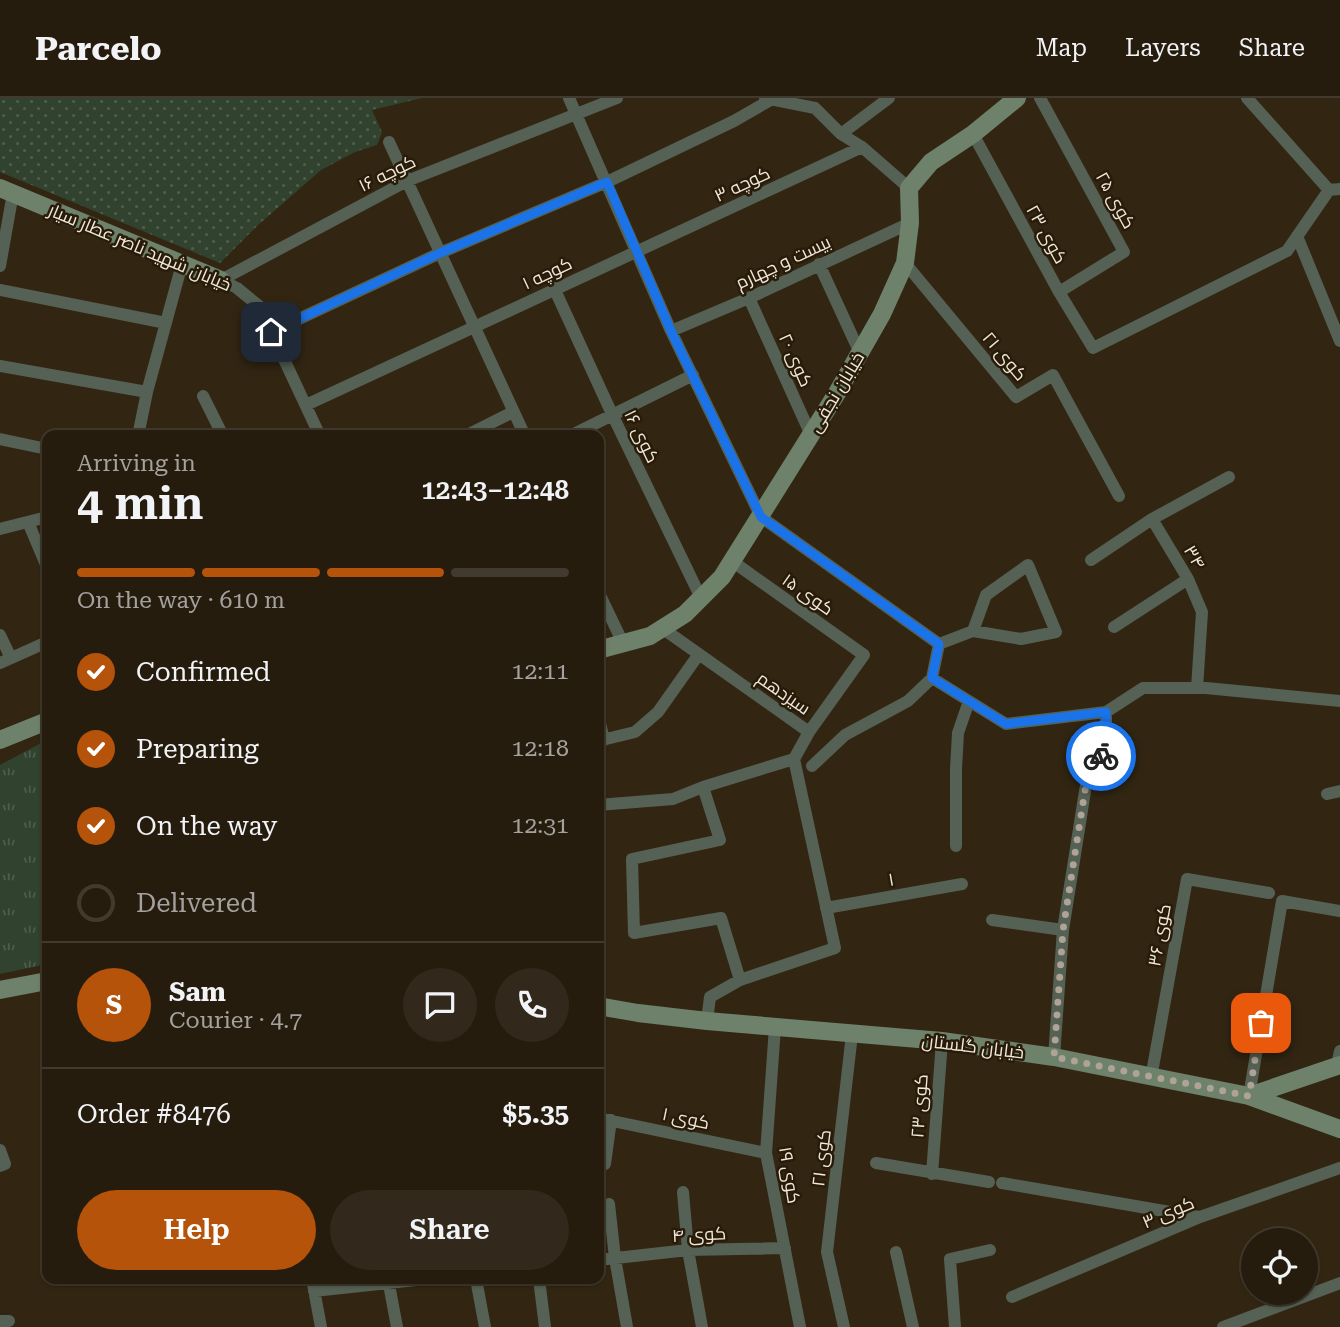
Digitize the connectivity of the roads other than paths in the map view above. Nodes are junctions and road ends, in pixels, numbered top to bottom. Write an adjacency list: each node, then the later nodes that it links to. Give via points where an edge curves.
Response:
1 (569, 98): 8 (street)
2 (617, 98): 8 (street, کوچه ۱۶)
3 (889, 98): 9 (street)
4 (1040, 98): 29 (street, کوی ۲۵, via 1124,252)
5 (1247, 98): 16 (street)
6 (770, 99): 9 (street, via 815,108); 14 (street)
7 (1010, 100): 10 (street)
8 (575, 114): 13 (street, کوچه ۱۶); 14 (street)
9 (841, 134): 12 (street)
10 (973, 134): 15 (street, via 931,162); 29 (street, کوی ۲۳)
11 (389, 142): 13 (street)
12 (862, 147): 15 (street); 20 (street, کوچه ۳)
13 (407, 181): 21 (street); 26 (street, کوچه ۱۶)
14 (607, 182): 20 (street); 21 (street)
15 (909, 188): 18 (street, خیابان نجفی)
16 (1334, 189): 19 (street)
17 (7, 190): 23 (street, خیابان شهید ناصر عطار سیار); 25 (street)
18 (910, 223): 22 (street, خیابان نجفی); 24 (street, بیست و چهارم)
19 (1297, 236): 29 (street, کوی ۲۳, via 1287,251 1093,348); 35 (street)
20 (635, 252): 27 (street, کوچه ۱); 33 (street)
21 (440, 253): 32 (street); 34 (street)
22 (905, 263): 36 (street, خیابان نجفی); 54 (street, کوی ۲۱, via 1016,397 1053,375)
23 (182, 264): 26 (street, خیابان شهید ناصر عطار سیار); 31 (street)
24 (819, 264): 30 (street, بیست و چهارم); 36 (street)
25 (0, 266)
26 (221, 281): 34 (street, خیابان شهید ناصر عطار سیار, via 259,306)
27 (554, 288): 32 (street, کوچه ۱); 43 (street, کوی ۱۶)
28 (0, 290): 31 (street)
29 (1059, 292)
30 (749, 298): 33 (street, بیست و چهارم); 50 (street, کوی ۲۰)
31 (166, 323): 39 (street)
32 (475, 328): 41 (street, کوچه ۱); 42 (street)
33 (671, 331): 38 (street)
34 (271, 332): 41 (street, خیابان شهید ناصر عطار سیار)
35 (1340, 341)
36 (860, 353): 50 (street, خیابان نجفی)
37 (0, 366): 39 (street)
38 (693, 375): 43 (street); 55 (street)
39 (147, 392): 44 (street)
40 (203, 396): 45 (street)
41 (306, 405): 46 (street, خیابان شهید ناصر عطار سیار)
42 (513, 412): 47 (street); 48 (street)
43 (612, 414): 49 (street); 64 (street, کوی ۱۶)
44 (139, 430)
45 (220, 430)
46 (317, 430)
47 (477, 430)
48 (521, 430)
49 (581, 430)
50 (811, 435): 55 (street, خیابان نجفی)
51 (0, 439): 52 (street)
52 (42, 448)
53 (1229, 477): 57 (street)
54 (1119, 496)
55 (761, 517): 62 (street, خیابان نجفی); 72 (street)
56 (42, 518): 58 (street)
57 (1153, 519): 61 (street); 63 (street, ۳۴)
58 (28, 522): 59 (street); 60 (street)
59 (0, 529)
60 (42, 555)
61 (1091, 559)
62 (732, 561): 64 (street, خیابان نجفی); 75 (street, کوی ۱۵)
63 (1188, 579): 66 (street); 78 (street, ۳۴, via 1202,612)
64 (701, 598): 67 (street, خیابان نجفی)
65 (604, 603): 70 (street)
66 (1114, 626)
67 (662, 628): 70 (street, خیابان نجفی); 74 (street, سیزدهم)
68 (973, 631): 68 (street, via 986,595 1028,565 1056,632 1021,639); 72 (street)
69 (0, 635): 76 (street)
70 (623, 643): 73 (street, خیابان نجفی)
71 (42, 644): 76 (street)
72 (939, 644): 77 (street)
73 (604, 648)
74 (699, 654): 83 (street, سیزدهم); 85 (street, via 658,712 635,732)
75 (864, 655): 83 (street, سیزدهم)
76 (5, 660)
77 (932, 678): 79 (street); 87 (street, via 908,701 845,735)
78 (1197, 688): 80 (street); 81 (street, via 1143,688)
79 (969, 701): 81 (street, via 1006,724); 90 (street, via 958,733)
80 (1340, 701)
81 (1106, 712): 96 (street, via 1106,747 1086,785)
82 (42, 723): 84 (street)
83 (810, 732): 86 (street)
84 (0, 740)
85 (604, 740)
86 (794, 759): 88 (street); 93 (street)
87 (812, 766)
88 (704, 786): 89 (street, via 673,799); 97 (street, via 720,840 632,859 634,933 721,918)
89 (604, 805)
90 (956, 846)
91 (962, 884): 93 (street, ۱)
92 (1269, 893): 107 (street, کوی ۳۶, via 1186,880)
93 (826, 908): 97 (street, via 835,948)
94 (1340, 911): 108 (street, via 1282,901)
95 (992, 920): 96 (street)
96 (1063, 930): 105 (street)
97 (740, 980): 101 (street, via 710,998)
98 (42, 982): 99 (street)
99 (0, 990)
100 (604, 1007): 101 (street, خیابان گلستان)
101 (707, 1021): 102 (street, خیابان گلستان)
102 (775, 1027): 103 (street, خیابان گلستان); 112 (street, کوی ۱۹)
103 (852, 1034): 104 (street, خیابان گلستان); 141 (street, کوی ۲۱, via 827,1252)
104 (942, 1041): 105 (street, خیابان گلستان); 117 (street, کوی ۲۳)
105 (1054, 1057): 107 (street, خیابان گلستان)
106 (1339, 1060): 108 (street, خیابان گلستان)
107 (1152, 1078): 108 (street, خیابان گلستان)
108 (1249, 1096): 110 (street)
109 (605, 1119): 112 (street, کوی ۱); 114 (street)
110 (1340, 1129)
111 (0, 1150): 115 (street, via 5,1164)
112 (766, 1153): 121 (street, کوی ۱۹)
113 (876, 1163): 117 (street)
114 (604, 1164)
115 (0, 1166)
116 (1340, 1168): 120 (street, کوی ۳)
117 (932, 1174): 120 (street)
118 (683, 1192): 122 (street)
119 (609, 1204): 125 (street)
120 (1200, 1217): 133 (street, کوی ۳)
121 (785, 1248): 122 (street, کوی ۴); 140 (street, کوی ۱۹)
122 (688, 1250): 125 (street, کوی ۴); 139 (street)
123 (990, 1250): 143 (street, via 950,1259)
124 (896, 1252): 142 (street)
125 (615, 1258): 126 (street, کوی ۴); 138 (street)
126 (604, 1259)
127 (1340, 1283): 144 (street)
128 (332, 1284): 132 (street)
129 (389, 1284): 135 (street)
130 (477, 1284): 136 (street)
131 (540, 1284): 137 (street)
132 (313, 1285): 134 (street)
133 (1012, 1297)
134 (321, 1327)
135 (397, 1327)
136 (485, 1327)
137 (545, 1327)
138 (627, 1327)
139 (702, 1327)
140 (800, 1327)
141 (844, 1327)
142 (913, 1327)
143 (955, 1327)
144 (1223, 1327)

